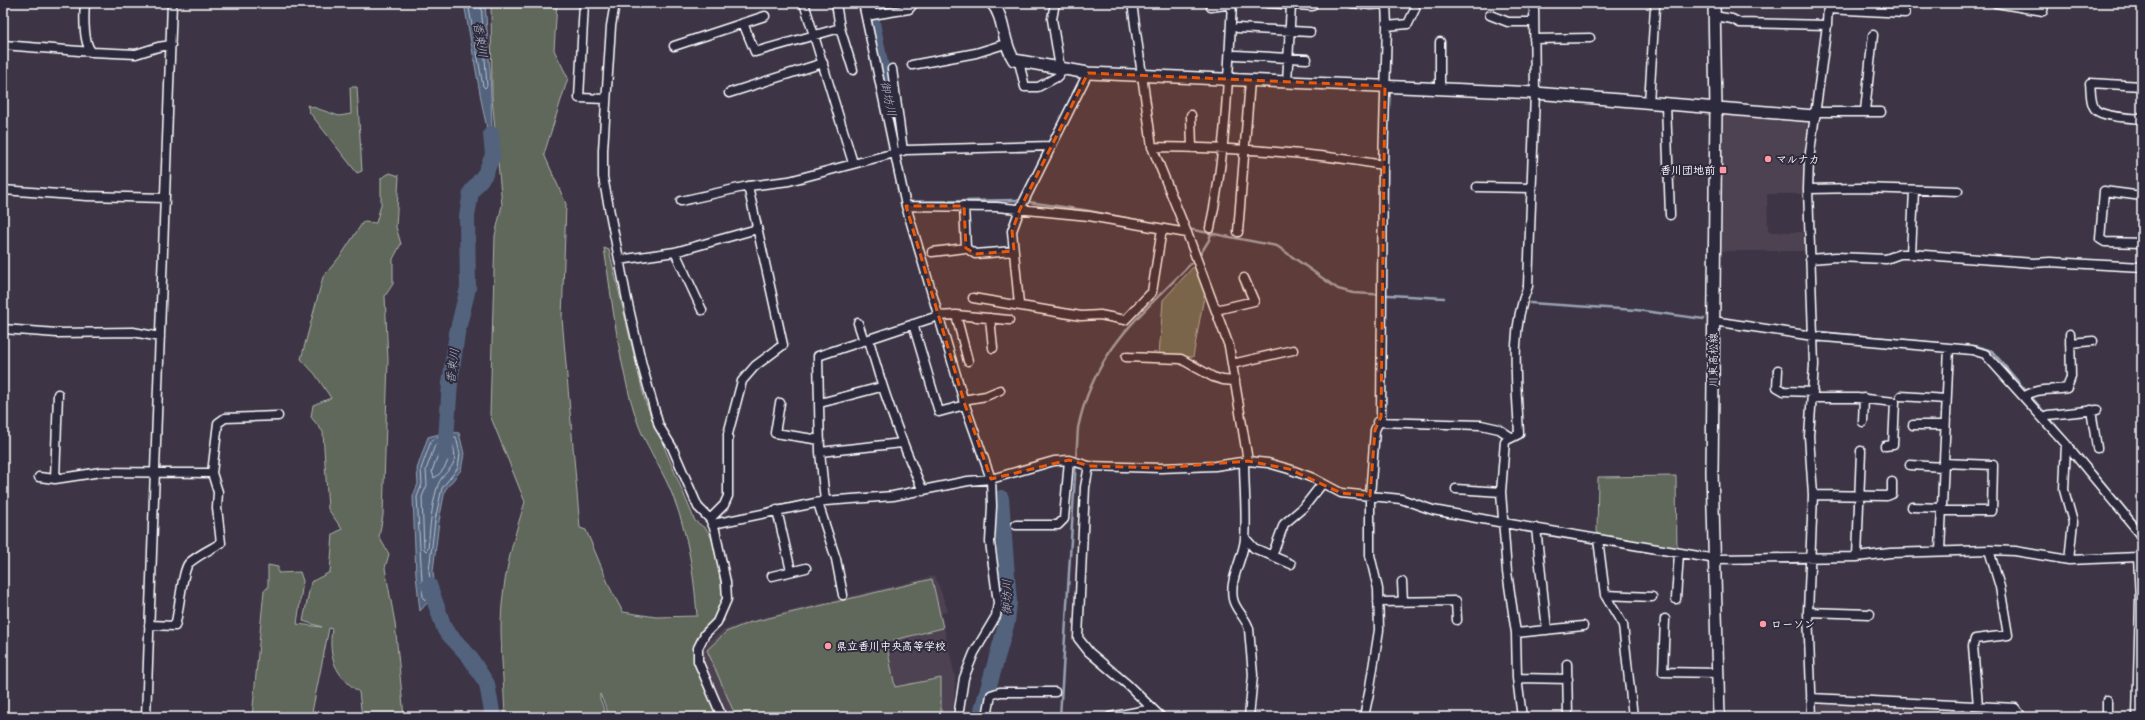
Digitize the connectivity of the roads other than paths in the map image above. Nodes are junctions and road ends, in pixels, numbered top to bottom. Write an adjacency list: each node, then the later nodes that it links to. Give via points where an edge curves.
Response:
1 (85, 3): 48 (street, via 88,48)
2 (172, 3): 46 (street)
3 (584, 3): 68 (street, via 579,98)
4 (615, 3): 68 (street)
5 (804, 3): 40 (street)
6 (836, 3): 35 (street)
7 (863, 3): 82 (street)
8 (870, 3): 9 (street, via 872,15 909,9)
9 (914, 3)
10 (992, 3): 45 (street, via 997,8)
11 (1055, 3): 55 (street, via 1052,19)
12 (1132, 3): 59 (street)
13 (1268, 3): 21 (street)
14 (1351, 3): 20 (street)
15 (1534, 3): 31 (street)
16 (1714, 3): 30 (street, 川東高松線)
17 (2001, 3): 18 (street, via 2043,11)
18 (2044, 3)
19 (1232, 4): 24 (street); 60 (street)
20 (1386, 4): 34 (street)
21 (1291, 5): 22 (street); 37 (street)
22 (1312, 6)
23 (1828, 6): 27 (street); 33 (street)
24 (1211, 7)
25 (1655, 7): 69 (street)
26 (1415, 9): 34 (street, via 1408,24)
27 (1905, 13)
28 (765, 16): 32 (street)
29 (1490, 16): 31 (street, via 1508,22)
30 (1714, 16): 33 (street, via 1740,23); 71 (street, 川東高松線)
31 (1534, 22): 42 (street)
32 (743, 23): 40 (street, via 755,52); 47 (street)
33 (1827, 24): 74 (street)
34 (1387, 26): 63 (street)
35 (840, 28): 40 (street); 57 (street)
36 (1238, 28): 37 (street)
37 (1290, 31): 38 (street); 50 (street)
38 (1310, 32)
39 (1873, 35): 72 (street)
40 (814, 36): 53 (street)
41 (1590, 38): 42 (street)
42 (1534, 39): 67 (street)
43 (1440, 42): 65 (street)
44 (3, 44): 48 (street)
45 (1005, 44): 52 (street, via 1014,60); 54 (street, via 976,54)
46 (170, 45): 48 (street, via 158,46 136,54); 93 (street)
47 (674, 46)
48 (92, 52)
49 (1236, 55): 50 (street)
50 (1288, 58): 51 (street); 62 (street)
51 (1307, 59)
52 (1019, 62): 55 (street); 55 (street, via 1025,87 1038,87 1059,76)
53 (822, 63): 66 (street); 83 (street)
54 (912, 65)
55 (1060, 68): 58 (street)
56 (892, 69): 82 (street)
57 (853, 70)
58 (1088, 72): 59 (street); 77 (street)
59 (1141, 75): 60 (street); 78 (street)
60 (1228, 80): 61 (street); 80 (street)
61 (1250, 81): 62 (street); 81 (street)
62 (1287, 82): 63 (street)
63 (1385, 86): 65 (street); 84 (street)
64 (2142, 86): 76 (street, via 2090,83 2096,110)
65 (1440, 88): 67 (street)
66 (729, 93)
67 (1535, 93): 69 (street); 87 (street)
68 (606, 100): 112 (street, via 603,177)
69 (1649, 103): 70 (street)
70 (1666, 104): 71 (street); 98 (street)
71 (1716, 108): 74 (street); 123 (street, 川東高松線)
72 (1865, 111): 73 (street); 74 (street)
73 (1881, 112)
74 (1814, 114): 89 (street)
75 (1191, 115): 79 (street)
76 (2142, 120)
77 (1052, 146): 82 (street); 97 (street)
78 (1152, 147): 79 (street); 103 (street)
79 (1192, 148): 80 (street)
80 (1222, 148): 81 (street); 99 (street)
81 (1245, 149): 84 (street, via 1328,156); 102 (street)
82 (899, 151): 83 (street); 95 (street)
83 (853, 163): 85 (street, via 794,180)
84 (1383, 165): 154 (street, via 1381,417)
85 (748, 186): 94 (street); 100 (street)
86 (1477, 187): 87 (street)
87 (1532, 188): 158 (street, via 1528,286 1522,300 1516,343 1519,434)
88 (3, 190): 93 (street)
89 (1808, 190): 90 (street); 111 (street)
90 (1914, 190): 91 (street); 110 (street)
91 (1958, 191)
92 (2142, 196): 105 (street, via 2104,191 2100,240)
93 (165, 198): 128 (street)
94 (681, 201)
95 (906, 206): 96 (street); 120 (street)
96 (964, 206): 97 (street); 106 (street)
97 (1020, 209): 101 (street, via 1089,216); 107 (street, via 1012,231)
98 (1670, 215)
99 (1210, 228)
100 (757, 229): 108 (street); 188 (street, via 782,345 755,366 742,381 728,434 728,496)
101 (1162, 229): 103 (street); 116 (street, via 1152,292 1125,320 1100,315 1081,316)
102 (1238, 232)
103 (1187, 233): 118 (street)
104 (2142, 238): 105 (street)
105 (2142, 244)
106 (966, 248): 107 (street, via 976,254); 109 (street)
107 (1014, 251): 116 (street)
108 (675, 252): 112 (street); 117 (street)
109 (932, 252)
110 (1910, 254): 111 (street, via 1886,258 1836,256); 113 (street, via 2034,263)
111 (1810, 259): 129 (street)
112 (619, 260): 188 (street, via 642,365 660,426 698,507)
113 (2142, 267)
114 (1244, 278): 118 (street, via 1254,301)
115 (973, 298): 116 (street)
116 (1018, 304)
117 (702, 310)
118 (1216, 310): 138 (street, via 1229,346)
119 (956, 315): 120 (street); 121 (street); 137 (street)
120 (938, 316): 125 (street); 149 (street)
121 (990, 318): 122 (street); 133 (street)
122 (1009, 320)
123 (1713, 321): 129 (street); 202 (street, 川東高松線, via 1712,472)
124 (858, 323): 130 (street)
125 (913, 324): 130 (street); 149 (street, via 939,412)
126 (3, 329): 128 (street, via 57,333 133,332)
127 (2070, 334): 132 (street)
128 (160, 336): 171 (street)
129 (1813, 336): 134 (street); 144 (street)
130 (867, 340): 141 (street); 150 (street, via 818,356)
131 (2093, 341): 132 (street)
132 (2070, 343): 145 (street, via 2071,377 2067,388 2054,391 2034,390)
133 (994, 348)
134 (1949, 348): 145 (street, via 1985,354); 148 (street)
135 (1293, 350): 138 (street)
136 (1126, 356): 140 (street, via 1181,359 1213,377)
137 (968, 361)
138 (1232, 364): 140 (street)
139 (1778, 370): 144 (street, via 1777,386 1784,391)
140 (1235, 381): 167 (street)
141 (881, 387): 150 (street); 160 (street)
142 (1000, 390): 149 (street)
143 (58, 394): 174 (street)
144 (1812, 395): 147 (street); 181 (street, via 1809,436)
145 (2027, 395): 153 (street)
146 (1901, 396): 148 (street)
147 (1864, 398): 155 (street); 162 (street, via 1895,402 1894,445)
148 (1946, 399): 157 (street)
149 (964, 402): 175 (street)
150 (820, 403): 159 (street)
151 (780, 404): 159 (street, via 775,433)
152 (278, 416): 172 (street, via 225,418 218,423)
153 (2045, 416): 161 (street); 163 (street, via 2094,410)
154 (1377, 422): 158 (street, via 1481,425 1499,429); 182 (street)
155 (1863, 422)
156 (1913, 425): 157 (street)
157 (1945, 425): 169 (street)
158 (1511, 437): 180 (street, via 1505,441)
159 (820, 440): 165 (street)
160 (902, 443): 165 (street); 179 (street)
161 (2066, 444): 192 (street); 203 (street, via 2064,490 2073,522)
162 (1885, 446)
163 (2097, 448)
164 (1861, 451): 183 (street)
165 (820, 452): 184 (street)
166 (1069, 460): 170 (street); 175 (street); 190 (street, via 1064,519 1058,525)
167 (1246, 462): 170 (street, via 1160,468); 177 (street, via 1289,469); 193 (street)
168 (1910, 465): 169 (street)
169 (1943, 465): 187 (street); 187 (street, via 1993,465 1992,511)
170 (1088, 466): 232 (street, via 1084,494 1078,638 1089,652)
171 (155, 471): 172 (street); 174 (street, via 101,472); 220 (street)
172 (212, 473): 220 (street, via 218,492 221,542 188,563 184,570 176,626)
173 (39, 477): 174 (street)
174 (55, 478)
175 (991, 479): 179 (street, via 968,481); 235 (street, via 990,542 998,603 996,616 974,653 964,678)
176 (1892, 482): 183 (street, via 1892,494)
177 (1322, 484): 182 (street, via 1341,493); 199 (street, via 1304,507 1284,524)
178 (1456, 489): 180 (street)
179 (923, 491): 184 (street)
180 (1501, 492): 189 (street)
181 (1813, 495): 183 (street); 201 (street)
182 (1370, 496): 189 (street, via 1400,499 1433,510); 214 (street, via 1370,555 1376,574)
183 (1858, 496): 200 (street)
184 (822, 502): 186 (street); 209 (street)
185 (1912, 507): 187 (street)
186 (777, 510): 188 (street); 206 (street)
187 (1942, 510): 196 (street)
188 (712, 522): 234 (street, via 726,582 727,599 717,622 705,634 698,648 698,661)
189 (1504, 523): 191 (street); 223 (street, via 1506,572)
190 (1016, 525)
191 (1536, 528): 194 (street); 222 (street)
192 (2142, 536)
193 (1245, 538): 199 (street, via 1254,548); 239 (street, via 1232,591 1233,600 1249,628 1253,675)
194 (1598, 539): 197 (street); 210 (street)
195 (1989, 550): 196 (street); 203 (street, via 2015,551); 231 (street, via 2000,587 2008,635 1975,639 1973,646)
196 (1940, 551): 200 (street)
197 (1679, 553): 202 (street); 212 (street)
198 (2140, 554): 203 (street); 213 (street)
199 (1272, 556): 204 (street)
200 (1857, 557): 201 (street)
201 (1809, 558): 202 (street); 216 (street)
202 (1716, 559): 225 (street, 川東高松線)
203 (2069, 560)
204 (1291, 564)
205 (806, 568): 206 (street)
206 (791, 571): 207 (street)
207 (772, 576)
208 (1402, 582): 215 (street)
209 (843, 595)
210 (1605, 595): 211 (street); 243 (street, via 1623,625)
211 (1652, 597)
212 (1676, 599)
213 (2141, 600): 248 (street)
214 (1378, 602): 215 (street); 240 (street, via 1379,630)
215 (1403, 602): 219 (street, via 1456,601)
216 (1808, 612): 217 (street); 229 (street)
217 (1870, 614)
218 (1665, 619): 225 (street, via 1663,672)
219 (1457, 620)
220 (149, 625): 233 (street)
221 (1583, 626): 222 (street)
222 (1547, 630): 223 (street)
223 (1516, 633): 226 (street)
224 (1568, 664): 227 (street)
225 (1718, 673): 244 (street, 川東高松線)
226 (1517, 678): 227 (street); 241 (street)
227 (1568, 680): 242 (street)
228 (1054, 692): 236 (street, via 1000,692 991,695)
229 (1811, 698): 231 (street); 245 (street)
230 (2107, 700): 247 (street)
231 (1978, 706): 246 (street, via 2015,708)
232 (1152, 709): 237 (street); 238 (street)
233 (146, 717)
234 (722, 717)
235 (958, 717)
236 (987, 717)
237 (1110, 717)
238 (1161, 717)
239 (1249, 717)
240 (1364, 717)
241 (1522, 717)
242 (1568, 717)
243 (1633, 717)
244 (1719, 717)
245 (1812, 717)
246 (2022, 717)
247 (2107, 717)
248 (2137, 717)

